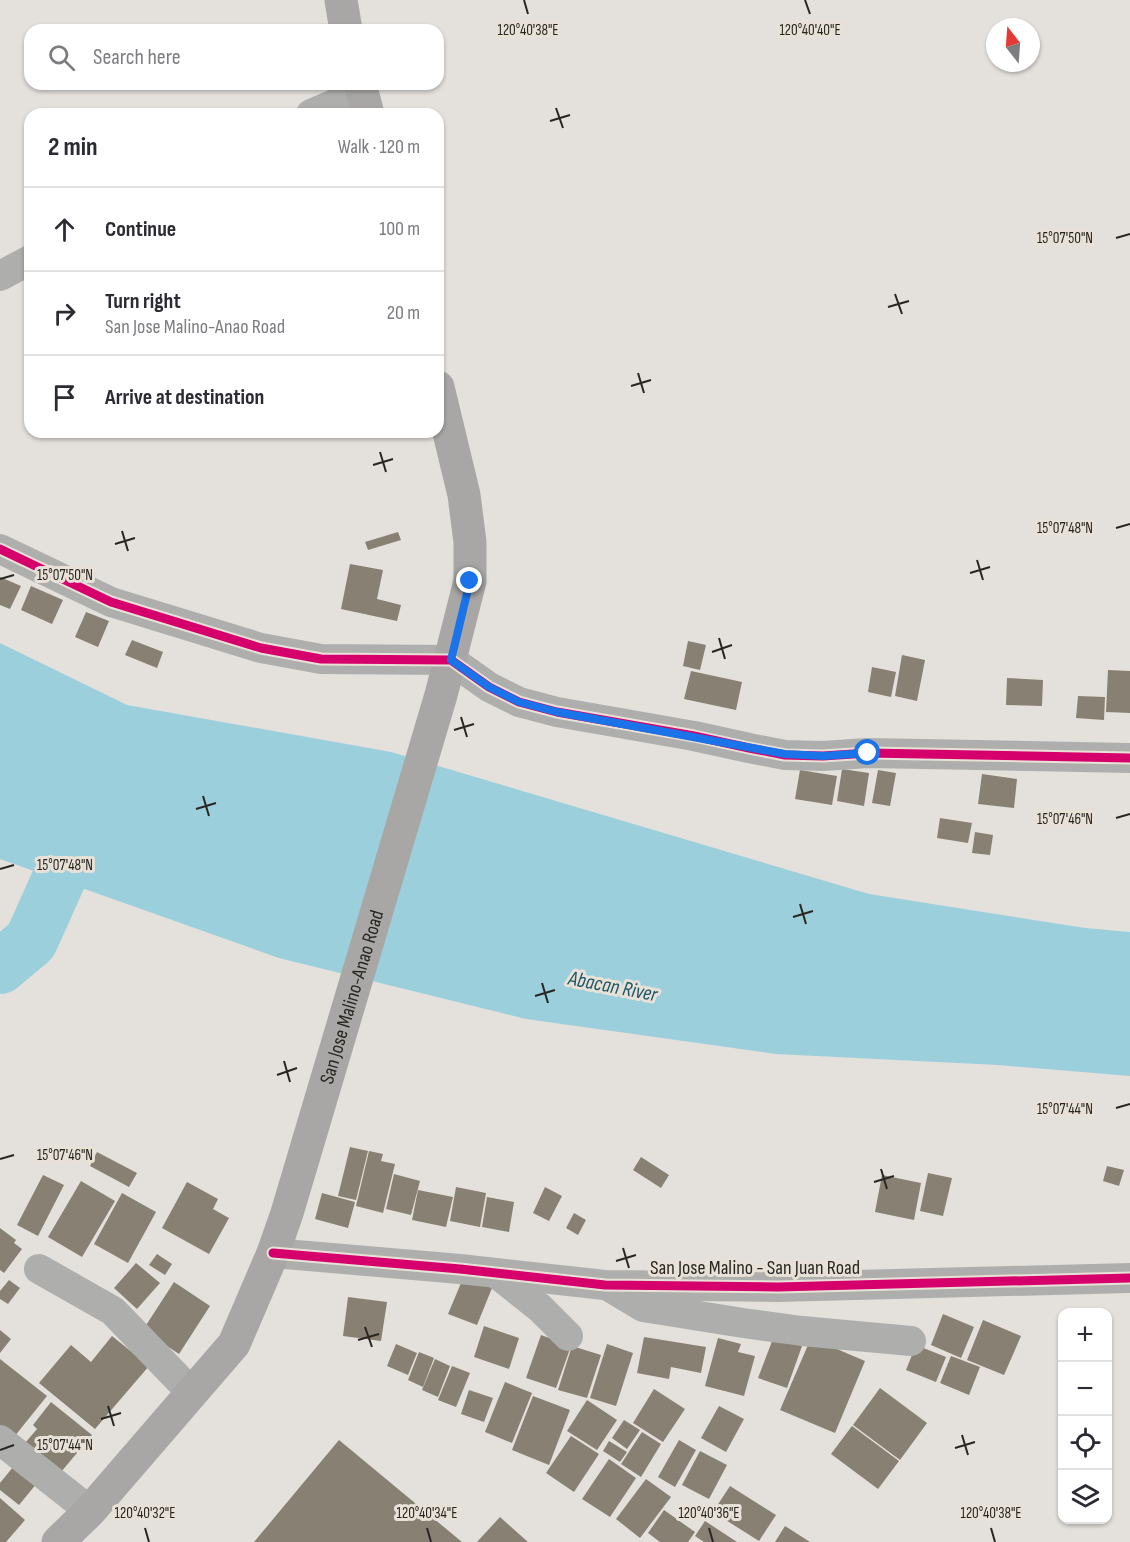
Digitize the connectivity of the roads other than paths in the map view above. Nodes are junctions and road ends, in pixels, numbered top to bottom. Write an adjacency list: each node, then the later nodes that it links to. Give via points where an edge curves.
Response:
1 (341, 0): 2 (main road)
2 (345, 24)
3 (363, 97): 4 (street)
4 (329, 108)
5 (24, 263): 6 (street)
6 (0, 276)
7 (444, 412): 9 (main road, San Jose Malino-Anao Road, via 464,495 470,542 470,581)
8 (0, 549): 9 (street, via 111,602 261,648 321,659)
9 (451, 660): 10 (street, via 489,687 519,702 785,754); 11 (main road, San Jose Malino-Anao Road)
10 (1130, 758)
11 (273, 1253): 13 (street, San Jose Malino - San Juan Road); 18 (main road, San Jose Malino-Anao Road, via 234,1344)
12 (39, 1269): 18 (street, via 112,1311)
13 (496, 1273): 15 (street, San Jose Malino - San Juan Road); 16 (street)
14 (1130, 1278): 15 (street, San Jose Malino - San Juan Road, via 778,1287)
15 (605, 1285): 17 (street, via 643,1307 767,1326)
16 (568, 1336)
17 (911, 1341)
18 (192, 1393): 20 (main road, San Jose Malino-Anao Road)
19 (0, 1440): 20 (street)
20 (90, 1511): 21 (main road, San Jose Malino-Anao Road)
21 (58, 1542)

